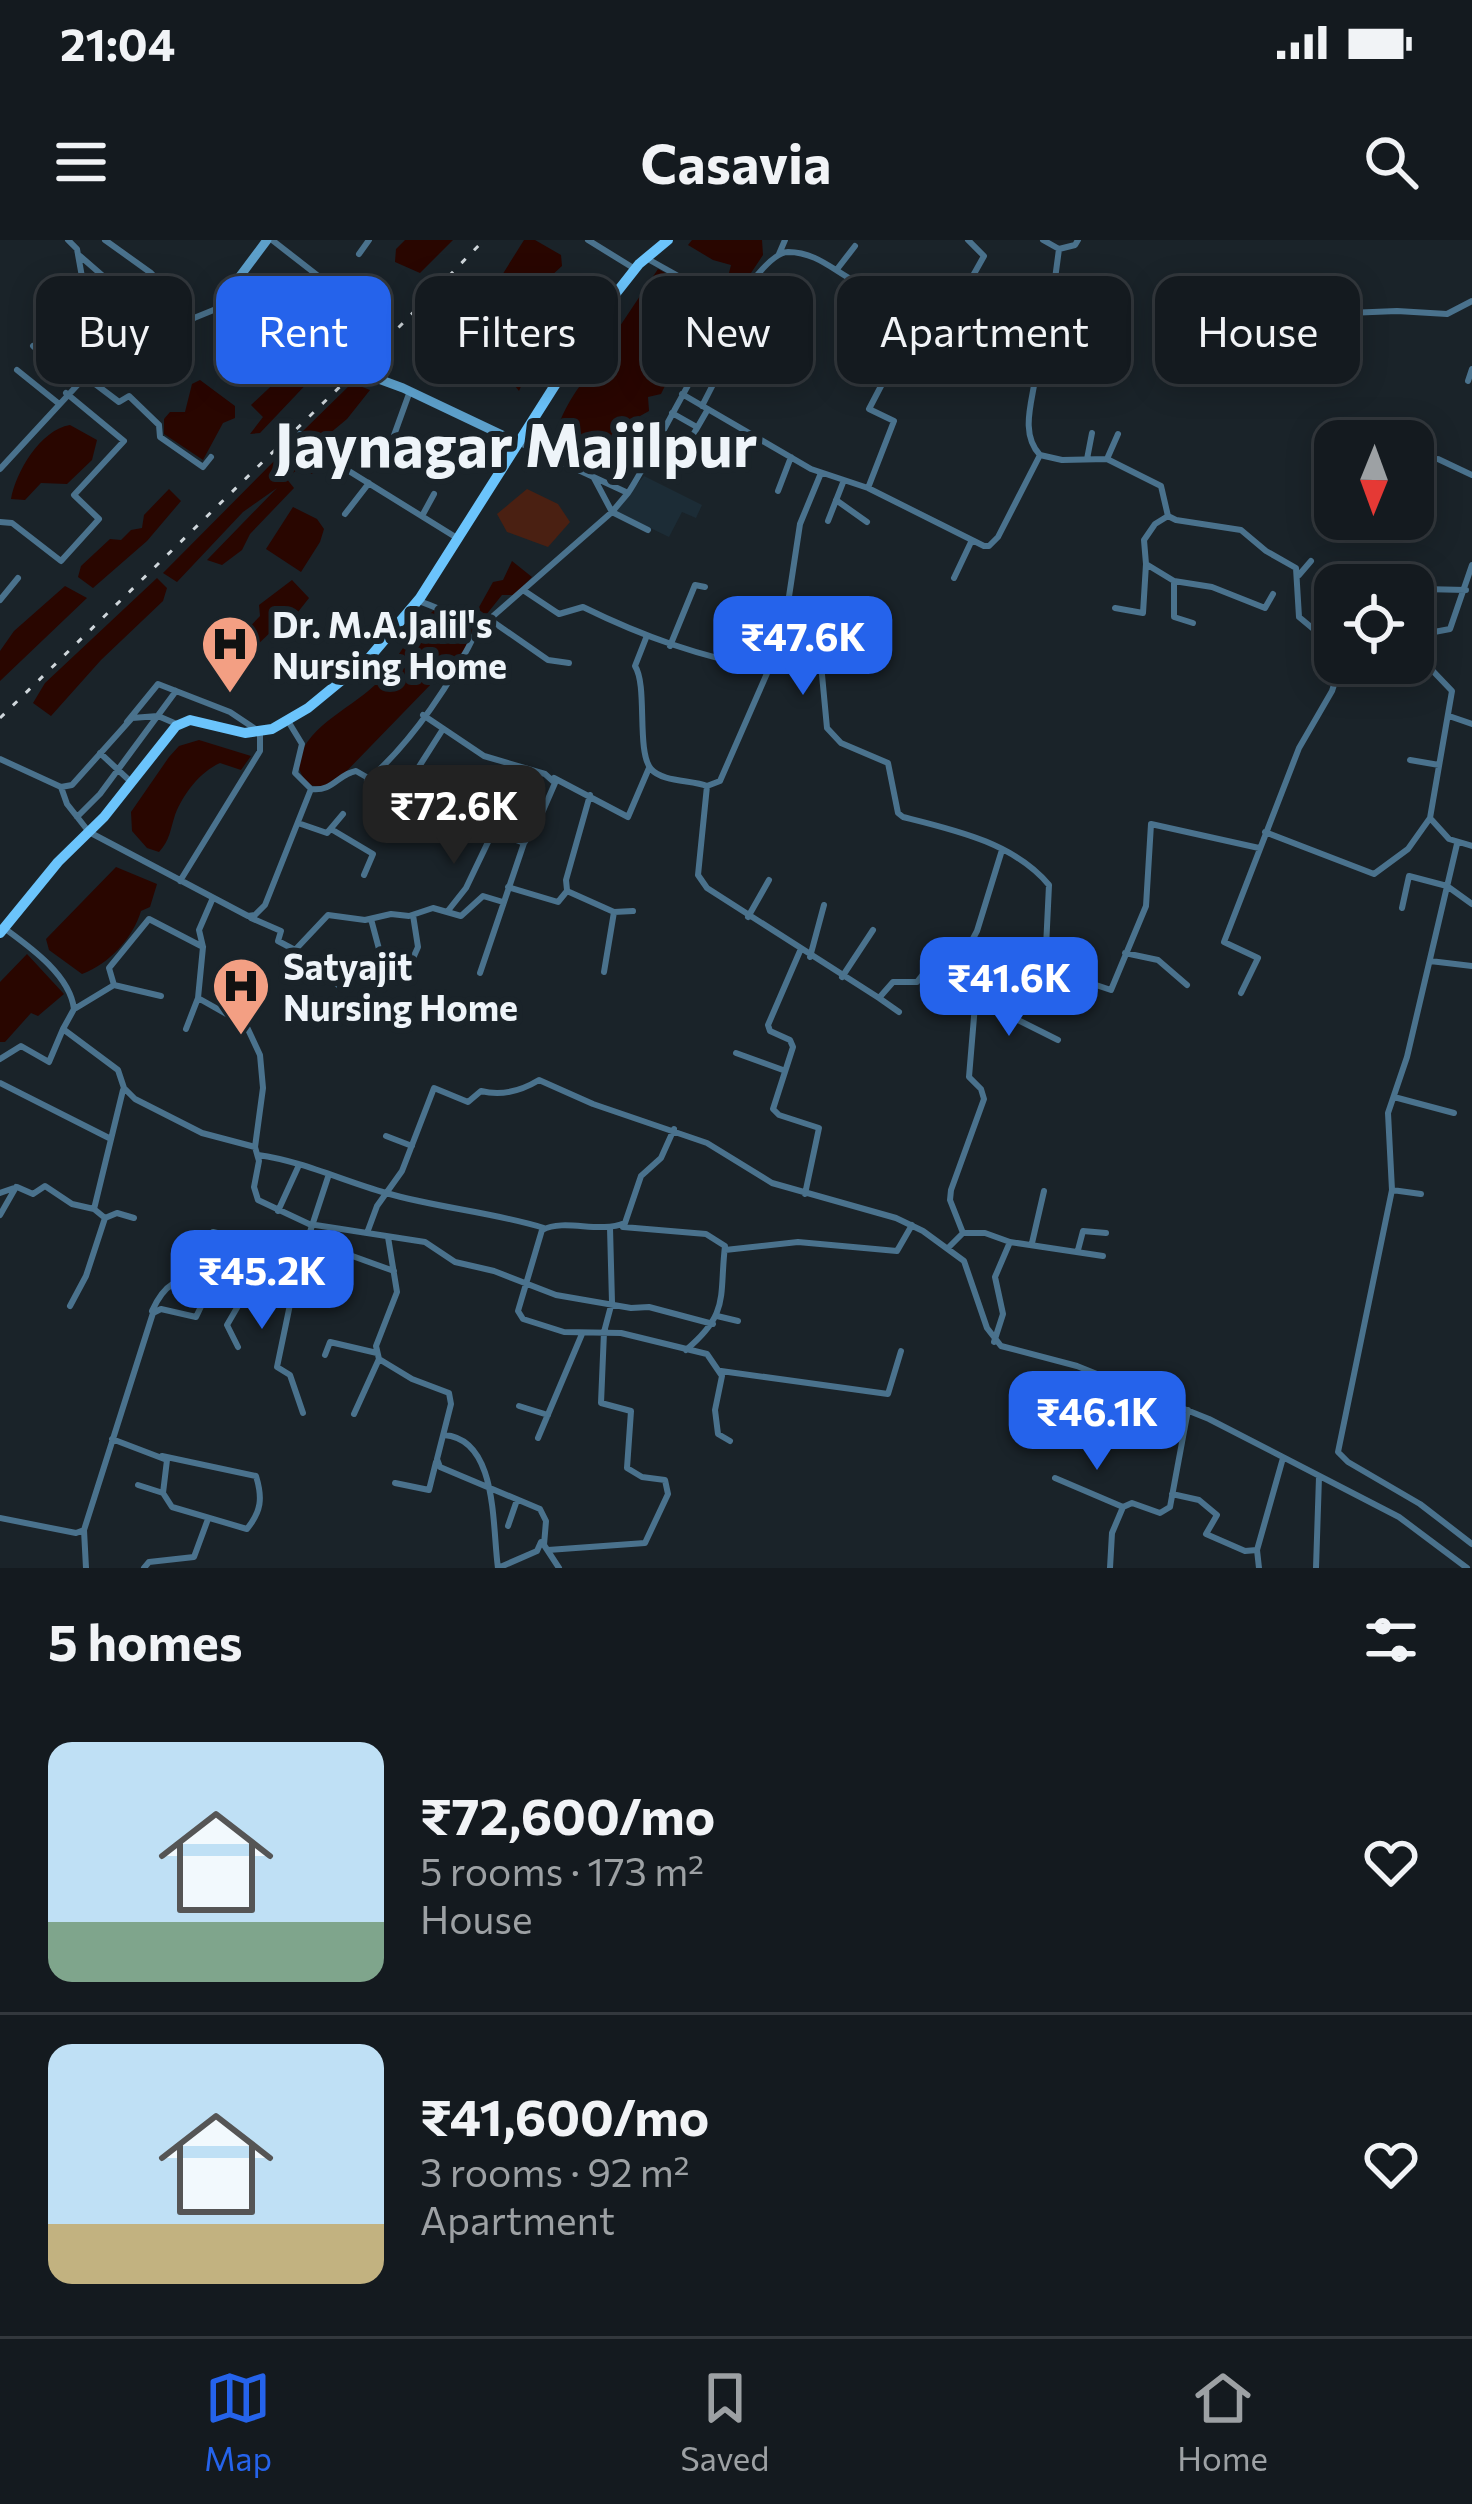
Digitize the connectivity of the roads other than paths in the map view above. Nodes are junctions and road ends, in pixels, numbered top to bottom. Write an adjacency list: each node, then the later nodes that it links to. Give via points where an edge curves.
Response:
1 (70, 240): 15 (street)
2 (105, 240): 21 (street)
3 (269, 240): 22 (main road); 23 (street)
4 (369, 240): 13 (street)
5 (588, 240): 18 (street)
6 (668, 240): 16 (main road)
7 (785, 240): 14 (street)
8 (968, 240): 27 (street, via 984,256)
9 (1042, 240): 12 (street)
10 (1078, 240): 12 (street)
11 (855, 246): 17 (street)
12 (1059, 249): 28 (street)
13 (359, 254)
14 (779, 254): 17 (street); 25 (street)
15 (80, 256): 19 (street); 20 (street)
16 (646, 258): 18 (main road); 24 (street)
17 (838, 268): 26 (street)
18 (634, 269): 56 (main road)
19 (82, 276)
20 (103, 276)
21 (153, 276)
22 (243, 276)
23 (317, 276)
24 (676, 276)
25 (761, 276)
26 (848, 276)
27 (971, 276)
28 (1055, 276)
29 (1472, 301): 31 (street, via 1447,314)
30 (216, 309): 32 (street)
31 (1360, 312)
32 (194, 318)
33 (33, 346): 34 (street)
34 (36, 349)
35 (1472, 369): 37 (street)
36 (17, 370): 48 (street)
37 (1468, 381)
38 (76, 384): 46 (street)
39 (95, 384): 59 (street, via 118,402 129,396 159,425 160,437 202,467)
40 (391, 384): 45 (main road)
41 (688, 384): 47 (street)
42 (716, 384): 49 (street)
43 (882, 384): 72 (street, via 869,409 894,421)
44 (1031, 384): 58 (street, via 1029,435)
45 (410, 391): 56 (main road); 57 (street, via 393,438)
46 (66, 393): 48 (street); 82 (street, via 124,441 74,495 99,519 61,561)
47 (682, 394): 49 (street); 50 (street)
48 (58, 403): 66 (street)
49 (705, 407): 51 (street); 55 (street)
50 (671, 413): 51 (street); 74 (street)
51 (695, 426): 64 (street)
52 (1092, 433): 61 (street)
53 (300, 434): 71 (street)
54 (1118, 434): 63 (street)
55 (755, 437): 60 (street); 65 (street)
56 (517, 442): 69 (street); 85 (main road)
57 (407, 452)
58 (1040, 455): 61 (street); 86 (street, via 994,543)
59 (211, 457)
60 (790, 457): 67 (street); 73 (street)
61 (1087, 458): 63 (street)
62 (1438, 459): 68 (street)
63 (1108, 460): 80 (street, via 1160,485)
64 (678, 461)
65 (740, 467)
66 (0, 469)
67 (822, 472): 70 (street); 109 (street, via 800,524)
68 (1472, 475)
69 (593, 478): 74 (street); 77 (street)
70 (844, 480): 72 (street); 76 (street)
71 (369, 483): 78 (street); 79 (street)
72 (868, 488): 86 (street)
73 (778, 491)
74 (628, 493): 77 (street)
75 (434, 494): 79 (street)
76 (836, 500): 81 (street); 83 (street)
77 (613, 512): 84 (street); 96 (street)
78 (345, 514)
79 (422, 516): 85 (street)
80 (1168, 516): 88 (street, via 1144,540); 90 (street, via 1241,530)
81 (828, 521)
82 (0, 522)
83 (867, 522)
84 (647, 530)
85 (457, 538): 100 (main road)
86 (972, 540): 92 (street)
87 (1311, 561): 90 (street)
88 (1146, 564): 93 (street); 101 (street, via 1143,613)
89 (1472, 565): 97 (street)
90 (1299, 575): 105 (street, via 1295,605)
91 (18, 578): 99 (street)
92 (954, 578)
93 (1174, 581): 98 (street, via 1212,586 1265,608); 103 (street, via 1174,617)
94 (705, 586): 108 (street, via 695,585)
95 (1434, 589): 97 (street)
96 (524, 590): 102 (street); 107 (street, via 559,614 583,608)
97 (1466, 590): 106 (street, via 1450,629)
98 (1273, 595)
99 (0, 600)
100 (418, 601): 104 (street); 118 (main road, via 370,657)
101 (1115, 608)
102 (489, 619): 104 (street); 110 (street, via 548,660)
103 (1193, 623)
104 (478, 626): 115 (street)
105 (1314, 629)
106 (1434, 632)
107 (646, 638): 108 (street); 128 (street, via 635,666 643,678)
108 (670, 646): 111 (street)
109 (782, 649): 111 (street); 150 (street, via 821,664 826,728 888,764 903,818)
110 (568, 664)
111 (768, 669): 133 (street, via 720,781)
112 (1434, 672): 117 (street, via 1452,692)
113 (1334, 684): 144 (street)
114 (176, 691): 116 (street); 119 (street, via 158,684); 123 (street)
115 (423, 715): 122 (street); 131 (street)
116 (158, 716): 119 (street); 120 (street); 129 (street)
117 (1449, 716): 121 (street); 127 (street)
118 (288, 721): 123 (main road); 135 (street, via 302,744 296,773)
119 (128, 722): 124 (street)
120 (179, 724): 123 (main road); 132 (main road)
121 (1472, 724)
122 (443, 728): 130 (street, via 494,760); 136 (street)
123 (260, 731): 153 (street, via 260,751)
124 (100, 753): 129 (street); 134 (street, via 73,785)
125 (0, 759): 134 (street)
126 (1410, 760): 127 (street)
127 (1439, 765): 140 (street)
128 (650, 767): 133 (street); 137 (street, via 628,817)
129 (119, 769): 132 (street); 139 (street)
130 (545, 774): 137 (street); 146 (street, via 554,789)
131 (367, 781): 135 (street, via 352,771 330,788); 136 (street)
132 (131, 782): 143 (main road)
133 (706, 786): 167 (street, via 698,874)
134 (61, 787): 139 (street)
135 (311, 789): 141 (street)
136 (394, 795): 145 (street)
137 (590, 795): 156 (street)
138 (343, 814): 142 (street)
139 (77, 817): 143 (street)
140 (1430, 818): 144 (street, via 1408,849 1374,874); 147 (street)
141 (298, 823): 142 (street); 166 (street, via 265,905)
142 (331, 829): 151 (street, via 373,854)
143 (89, 832): 153 (street); 170 (main road)
144 (1265, 832): 149 (street)
145 (490, 840): 146 (street, via 498,833); 163 (street)
146 (524, 843): 155 (street)
147 (1457, 844): 148 (street); 154 (street)
148 (1472, 846)
149 (1259, 848): 175 (street, via 1151,824 1146,906); 187 (street, via 1225,943 1258,958)
150 (1002, 850): 175 (street, via 1049,885 1045,968 1111,990); 179 (street)
151 (364, 875)
152 (770, 880): 167 (street)
153 (179, 881): 157 (street)
154 (1447, 886): 159 (street); 161 (street, via 1409,877); 178 (street)
155 (508, 887): 156 (street, via 559,902); 158 (street)
156 (567, 891): 164 (street)
157 (212, 900): 166 (street); 171 (street, via 200,930)
158 (503, 902): 163 (street, via 483,896 461,916); 182 (street)
159 (1472, 904)
160 (824, 905): 177 (street)
161 (1402, 908)
162 (634, 911): 164 (street)
163 (447, 912): 165 (street)
164 (614, 912): 181 (street)
165 (413, 915): 168 (street); 176 (street)
166 (248, 916): 173 (street, via 281,931 278,941)
167 (748, 917): 174 (street)
168 (371, 919): 172 (street); 173 (street, via 328,915)
169 (874, 929): 183 (street)
170 (2, 931): 192 (street, via 39,955)
171 (203, 947): 184 (street, via 149,919 109,968); 189 (street)
172 (379, 949)
173 (295, 950): 186 (street)
174 (800, 951): 177 (street); 199 (street, via 768,1025 793,1042)
175 (1125, 953): 185 (street, via 1157,960)
176 (414, 956)
177 (810, 957): 183 (street)
178 (1430, 961): 180 (street); 202 (street)
179 (960, 963): 190 (street, via 934,960 917,982 893,982); 191 (street)
180 (1472, 966)
181 (604, 972)
182 (480, 973)
183 (842, 977): 190 (street)
184 (114, 985): 188 (street); 192 (street)
185 (1187, 985)
186 (338, 986)
187 (1241, 993)
188 (161, 996)
189 (198, 998): 195 (street); 208 (street, via 246,1025 260,1055)
190 (879, 998): 193 (street)
191 (975, 1006): 196 (street); 231 (street, via 969,1076 984,1100 950,1200)
192 (74, 1009): 194 (street)
193 (899, 1012)
194 (63, 1029): 198 (street, via 49,1062 21,1046); 201 (street, via 118,1070)
195 (186, 1029)
196 (1058, 1040)
197 (736, 1053): 199 (street)
198 (0, 1059)
199 (785, 1071): 217 (street, via 773,1109 819,1128)
200 (0, 1083): 206 (street)
201 (124, 1088): 206 (street); 208 (street, via 202,1133)
202 (1394, 1097): 203 (street); 212 (street, via 1386,1124)
203 (1454, 1113)
204 (674, 1129): 207 (street, via 539,1080 520,1091 481,1091 468,1102 434,1088); 217 (street); 225 (street, via 661,1158 641,1176)
205 (386, 1136): 207 (street)
206 (110, 1139): 218 (street)
207 (412, 1146): 215 (street)
208 (257, 1151): 209 (street); 219 (street, via 254,1193)
209 (299, 1165): 210 (street); 219 (street)
210 (329, 1174): 215 (street); 223 (street)
211 (16, 1187): 214 (street); 218 (street, via 32,1195 45,1186); 220 (street)
212 (1392, 1190): 216 (street); 286 (street, via 1338,1452)
213 (1044, 1191): 236 (street)
214 (0, 1193)
215 (387, 1194): 226 (street); 230 (street)
216 (1421, 1194)
217 (805, 1195): 224 (street)
218 (94, 1208): 221 (street)
219 (278, 1211): 223 (street)
220 (0, 1215)
221 (105, 1218): 222 (street); 247 (street)
222 (134, 1218)
223 (311, 1225): 230 (street); 235 (street)
224 (912, 1225): 237 (street); 238 (street, via 897,1251 799,1243)
225 (621, 1226): 227 (street); 238 (street, via 706,1234)
226 (544, 1228): 227 (street); 245 (street)
227 (610, 1228): 246 (street)
228 (214, 1232): 234 (street)
229 (1106, 1233): 239 (street, via 1083,1231)
230 (367, 1234): 232 (street)
231 (963, 1234): 233 (street); 237 (street)
232 (388, 1237): 242 (street); 245 (street, via 424,1242 455,1262)
233 (1010, 1242): 236 (street); 253 (street, via 995,1277 1003,1314)
234 (259, 1243): 235 (street); 244 (street)
235 (303, 1243): 262 (street, via 277,1367 290,1375)
236 (1031, 1243): 239 (street)
237 (949, 1247): 253 (street, via 964,1261)
238 (725, 1250): 249 (street)
239 (1078, 1250): 240 (street)
240 (1102, 1256)
241 (337, 1267): 242 (street, via 344,1253)
242 (394, 1271): 258 (street, via 397,1292)
243 (216, 1275): 244 (street); 248 (street, via 163,1287); 248 (street, via 196,1317 160,1309)
244 (243, 1276): 254 (street, via 245,1294 227,1325)
245 (524, 1283): 246 (street); 252 (street, via 523,1319)
246 (612, 1302): 249 (street); 251 (street)
247 (70, 1306)
248 (148, 1320): 267 (street)
249 (715, 1320): 250 (street); 255 (street)
250 (738, 1321)
251 (604, 1332): 252 (street); 255 (street); 287 (street, via 601,1403 631,1411 627,1468 665,1480 668,1494 645,1543)
252 (582, 1334): 264 (street)
253 (994, 1342): 261 (street)
254 (238, 1348)
255 (686, 1350): 259 (street, via 707,1354)
256 (901, 1351): 259 (street, via 888,1394)
257 (325, 1355): 258 (street, via 330,1342)
258 (378, 1356): 263 (street); 265 (street, via 449,1393)
259 (721, 1371): 268 (street, via 718,1434)
260 (519, 1406): 264 (street)
261 (1188, 1410): 270 (street); 278 (street)
262 (303, 1414)
263 (354, 1414)
264 (548, 1415): 266 (street)
265 (443, 1435): 271 (street); 276 (street, via 473,1445)
266 (538, 1438)
267 (112, 1439): 269 (street); 284 (street)
268 (730, 1441)
269 (162, 1456): 277 (street, via 169,1467); 282 (street, via 256,1476 262,1496 247,1529)
270 (1283, 1458): 272 (street); 288 (street)
271 (437, 1459): 274 (street, via 429,1490); 276 (street, via 447,1473)
272 (1318, 1477): 295 (street); 296 (street, via 1399,1517)
273 (1055, 1478): 280 (street)
274 (395, 1483)
275 (138, 1485): 277 (street)
276 (487, 1488): 279 (street); 291 (street)
277 (163, 1493): 282 (street, via 172,1507)
278 (1172, 1494): 280 (street, via 1160,1513); 288 (street, via 1212,1508 1217,1515 1207,1534)
279 (517, 1500): 283 (street); 285 (street, via 545,1514)
280 (1123, 1507): 293 (street)
281 (0, 1518): 284 (street)
282 (208, 1519): 290 (street, via 194,1557)
283 (508, 1526)
284 (84, 1530): 289 (street)
285 (543, 1539): 287 (street); 291 (street, via 537,1551)
286 (1472, 1544)
287 (548, 1550): 292 (street)
288 (1257, 1550): 294 (street)
289 (86, 1568)
290 (144, 1568)
291 (498, 1568)
292 (559, 1568)
293 (1110, 1568)
294 (1259, 1568)
295 (1316, 1568)
296 (1467, 1568)

